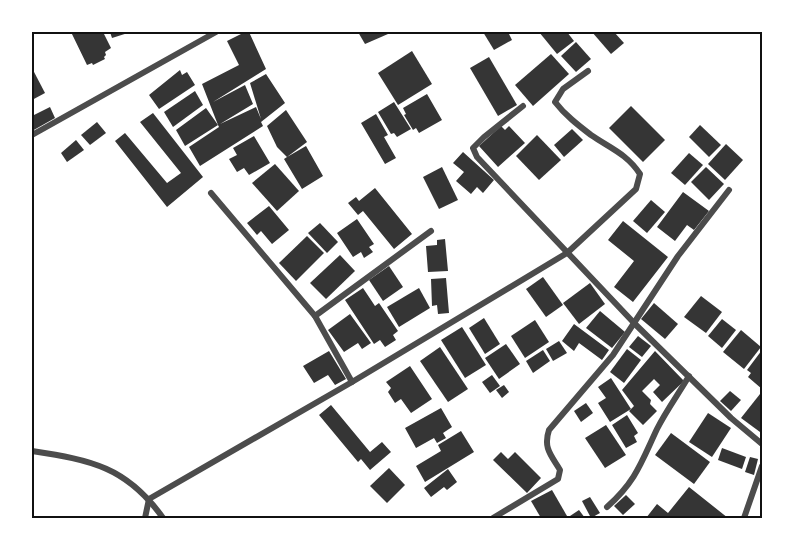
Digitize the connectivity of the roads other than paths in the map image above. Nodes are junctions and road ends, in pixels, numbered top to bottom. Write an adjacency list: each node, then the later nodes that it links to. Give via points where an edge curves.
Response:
1 (216, 32): 4 (street)
2 (588, 70): 8 (street, via 563,89 555,102 591,134 631,160 640,174 636,189)
3 (523, 106): 8 (street, via 473,148 488,170)
4 (32, 135)
5 (729, 190): 10 (street, via 678,256)
6 (211, 193): 9 (street)
7 (431, 231): 9 (street)
8 (567, 253): 10 (street); 12 (street)
9 (315, 316): 12 (street)
10 (635, 324): 11 (street); 20 (street, via 549,430 545,440 560,470 558,478)
11 (689, 376): 13 (street); 17 (street, via 658,427 644,462 624,492)
12 (352, 382): 16 (street)
13 (762, 444)
14 (32, 451): 16 (street, via 91,462 118,473)
15 (762, 466): 21 (street)
16 (149, 499): 18 (street); 19 (street)
17 (607, 507)
18 (145, 519)
19 (163, 519)
20 (493, 519)
21 (744, 519)

